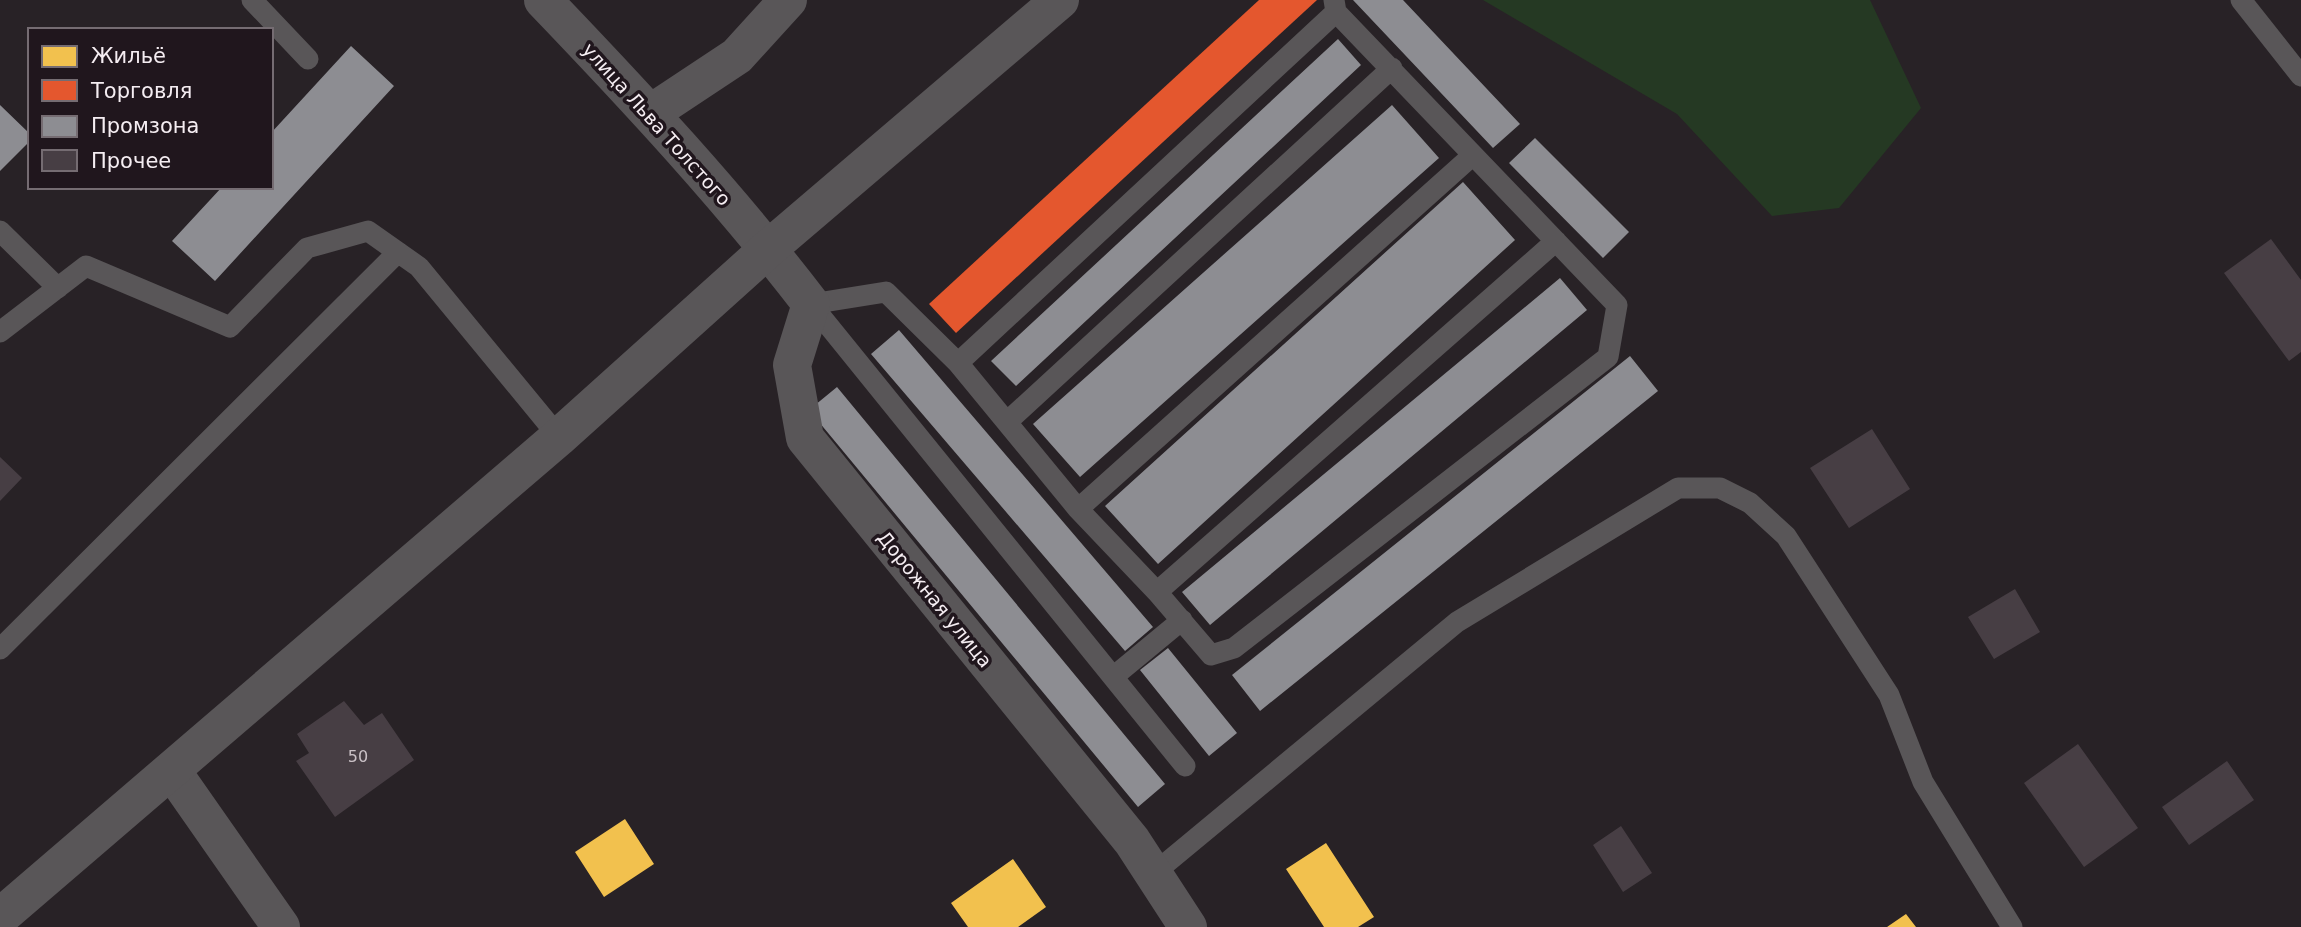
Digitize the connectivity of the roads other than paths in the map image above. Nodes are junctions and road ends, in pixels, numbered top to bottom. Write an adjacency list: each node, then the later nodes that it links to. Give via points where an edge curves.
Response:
1 (253, 0): 7 (lane)
2 (543, 0): 10 (street, улица Льва Толстого)
3 (789, 0): 10 (street, via 737,56)
4 (1060, 0): 14 (street)
5 (2241, 0): 9 (lane)
6 (1335, 6): 8 (lane); 19 (lane)
7 (308, 59)
8 (1392, 68): 11 (lane); 20 (lane)
9 (2301, 76)
10 (651, 113): 14 (street, улица Льва Толстого)
11 (1473, 155): 13 (lane); 22 (lane)
12 (0, 231): 16 (lane)
13 (1556, 241): 23 (lane); 24 (lane, via 1617,305 1608,357 1234,648 1211,655)
14 (768, 249): 17 (street); 21 (street)
15 (398, 252): 16 (lane, via 368,231 307,248 230,327 86,266); 21 (lane, via 419,267); 25 (lane)
16 (58, 288): 18 (lane)
17 (811, 304): 19 (lane, via 886,292); 26 (lane); 29 (street, Дорожная улица, via 792,365 805,438 1132,841)
18 (0, 332)
19 (958, 363): 20 (lane)
20 (1008, 421): 22 (lane)
21 (559, 437): 28 (street)
22 (1078, 509): 23 (lane)
23 (1157, 592): 24 (lane)
24 (1182, 620): 26 (lane)
25 (0, 649)
26 (1113, 677): 27 (lane)
27 (1185, 765)
28 (172, 771): 30 (street); 31 (street)
29 (1153, 874): 32 (street, Дорожная улица); 33 (lane, via 1457,622 1678,488 1720,488 1750,503 1786,536 1889,695 1923,782)
30 (0, 917)
31 (281, 927)
32 (1188, 927)
33 (2012, 927)

